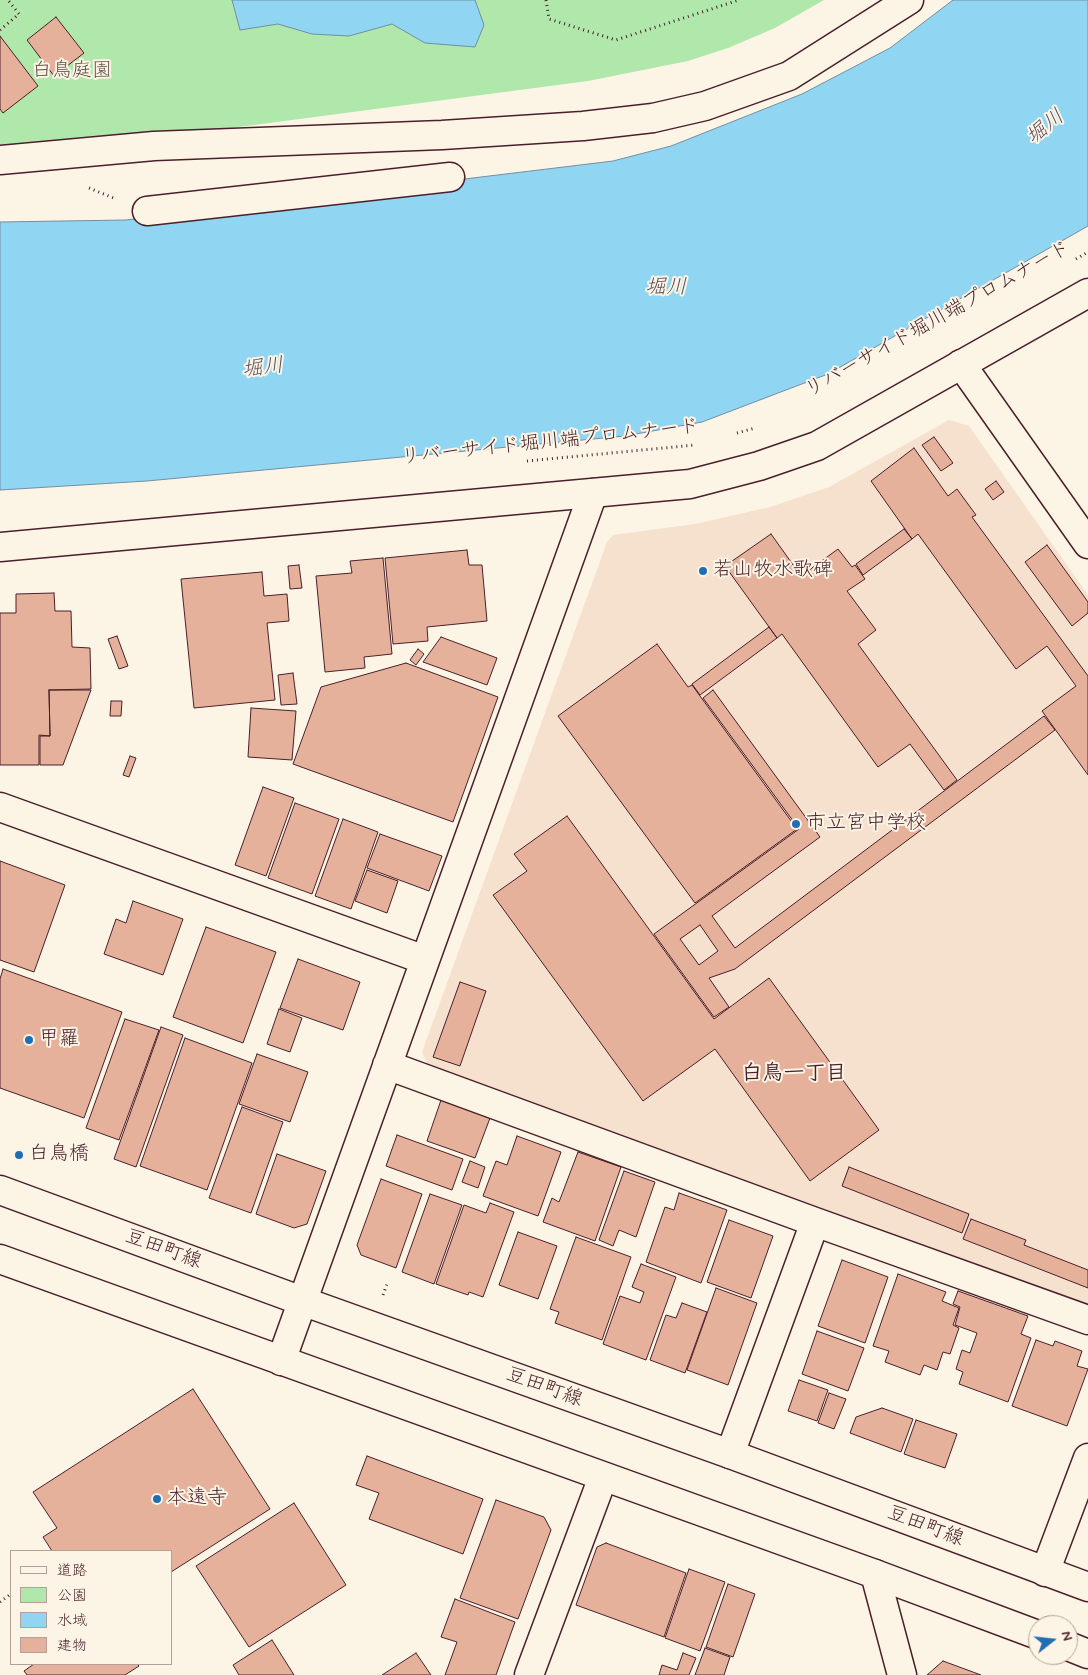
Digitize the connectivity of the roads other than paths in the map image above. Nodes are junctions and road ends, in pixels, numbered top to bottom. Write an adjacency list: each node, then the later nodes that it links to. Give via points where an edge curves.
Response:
1 (909, 0): 2 (street, via 788,76 704,106 653,118 442,135 154,146)
2 (0, 160)
3 (450, 177): 4 (street)
4 (146, 211)
5 (1088, 293): 6 (street)
6 (961, 364): 7 (street, via 817,446 759,466 690,484); 8 (street)
7 (593, 493): 9 (street); 11 (street)
8 (1088, 544)
9 (0, 547)
10 (0, 806): 11 (street)
11 (425, 960): 12 (street)
12 (387, 1065): 14 (street); 16 (street)
13 (0, 1190): 16 (street, 豆田町線)
14 (815, 1222): 17 (street); 19 (street)
15 (2, 1262): 18 (street)
16 (302, 1302): 18 (street); 19 (street, 豆田町線)
17 (1088, 1320)
18 (281, 1361): 21 (street)
19 (730, 1454): 22 (street, 豆田町線)
20 (1088, 1458): 22 (street)
21 (603, 1477): 23 (street); 26 (street)
22 (1045, 1572): 24 (street, 豆田町線)
23 (875, 1574): 25 (street); 27 (street)
24 (1088, 1587)
25 (1028, 1631)
26 (529, 1675)
27 (902, 1675)

